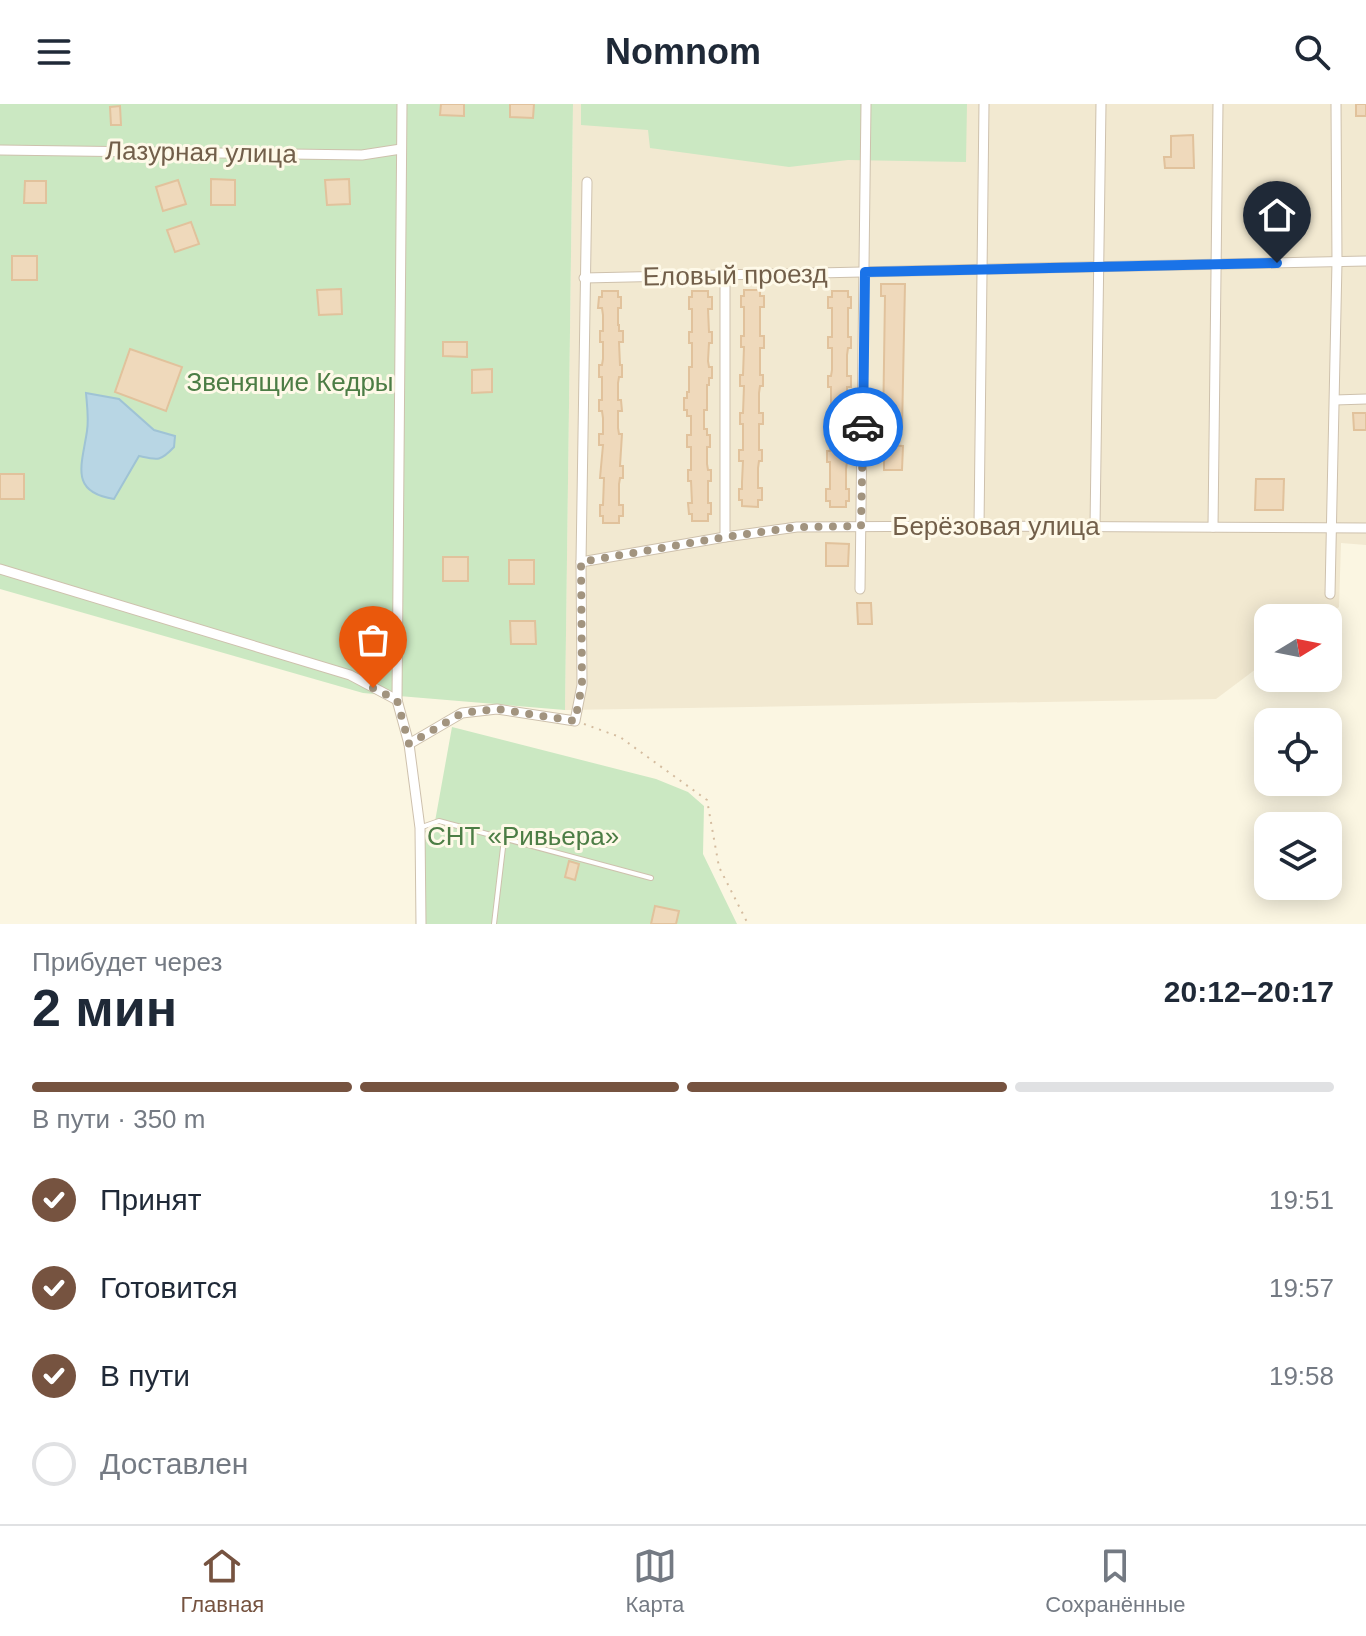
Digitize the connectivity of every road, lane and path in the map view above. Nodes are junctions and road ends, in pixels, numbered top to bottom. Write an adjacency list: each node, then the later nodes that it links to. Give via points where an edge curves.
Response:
1 (402, 104): 7 (street)
2 (866, 104): 15 (street)
3 (984, 104): 14 (street)
4 (1101, 104): 13 (street)
5 (1218, 104): 12 (street)
6 (1336, 104): 11 (street)
7 (401, 149): 8 (street, Лазурная улица, via 362,155); 31 (street)
8 (0, 150)
9 (587, 182): 17 (street)
10 (1366, 261): 11 (street, Еловый проезд)
11 (1337, 262): 12 (street, Еловый проезд); 19 (street)
12 (1217, 264): 13 (street, Еловый проезд); 23 (street)
13 (1099, 267): 14 (street, Еловый проезд); 22 (street)
14 (980, 269): 15 (street, Еловый проезд); 21 (street)
15 (865, 272): 16 (street, Еловый проезд); 20 (street)
16 (725, 275): 17 (street, Еловый проезд); 26 (street)
17 (584, 278): 27 (street)
18 (1366, 399): 19 (street)
19 (1335, 400): 24 (street)
20 (861, 526): 21 (street, Берёзовая улица); 26 (street, Берёзовая улица, via 797,527); 29 (street)
21 (979, 526): 22 (street, Берёзовая улица)
22 (1095, 527): 23 (street, Берёзовая улица)
23 (1213, 527): 24 (street, Берёзовая улица)
24 (1332, 528): 25 (street, Берёзовая улица); 30 (street)
25 (1366, 528)
26 (725, 537): 27 (street, Берёзовая улица)
27 (581, 562): 32 (street, via 582,685)
28 (0, 569): 31 (street, via 350,675)
29 (860, 589)
30 (1330, 594)
31 (397, 700): 33 (street)
32 (575, 721): 33 (street, via 497,709 462,713); 39 (path, via 620,737 707,800 719,867)
33 (409, 744): 34 (street)
34 (420, 828): 35 (lane, via 439,821); 37 (street)
35 (504, 839): 36 (lane); 38 (lane)
36 (651, 878)
37 (421, 924)
38 (494, 924)
39 (748, 924)

